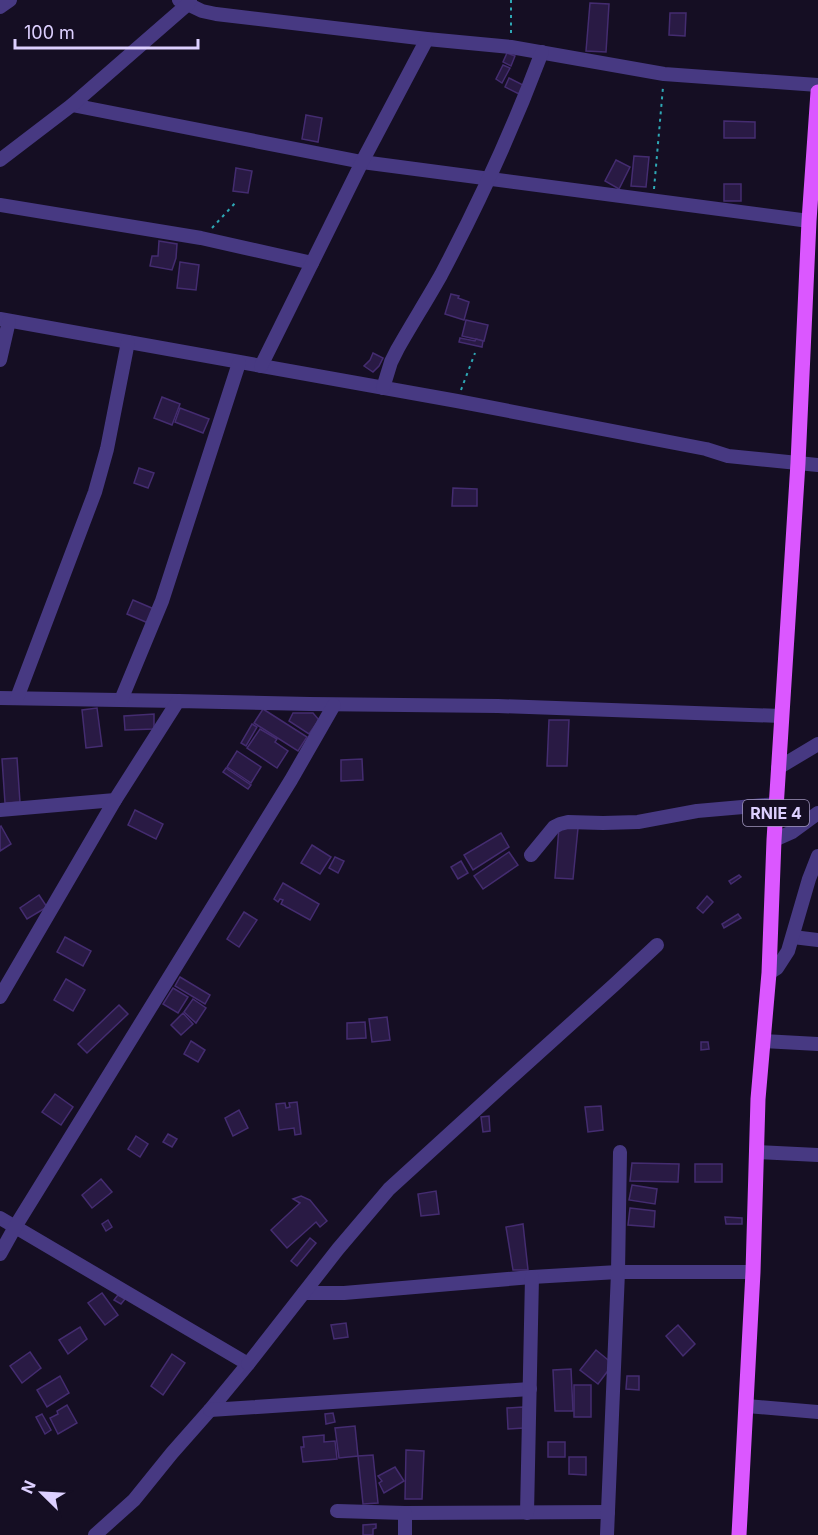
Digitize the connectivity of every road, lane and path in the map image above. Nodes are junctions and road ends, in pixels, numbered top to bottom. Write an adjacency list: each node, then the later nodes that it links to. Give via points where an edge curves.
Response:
1 (10, 0): 4 (street)
2 (511, 0): 6 (path)
3 (186, 1): 5 (street, via 216,14); 11 (street)
4 (0, 8)
5 (427, 39): 6 (street); 13 (street)
6 (511, 46): 7 (street)
7 (542, 52): 8 (street); 14 (street)
8 (664, 74): 9 (street); 15 (path)
9 (818, 85)
10 (818, 92): 18 (main road, RNIE 4)
11 (72, 105): 12 (street); 13 (street)
12 (0, 160)
13 (363, 162): 14 (street); 20 (street)
14 (489, 179): 15 (street); 27 (street, via 441,275 397,350)
15 (652, 200): 18 (street)
16 (236, 202): 19 (path)
17 (0, 205): 19 (street)
18 (809, 221): 29 (main road, RNIE 4)
19 (201, 238): 20 (street)
20 (312, 263): 26 (street)
21 (4, 320): 22 (street); 24 (street)
22 (128, 342): 25 (street); 32 (street, via 95,492)
23 (474, 353): 28 (path)
24 (0, 360)
25 (239, 363): 26 (street); 33 (street, via 162,601)
26 (261, 366): 27 (street)
27 (383, 388): 28 (street)
28 (457, 401): 29 (street, via 728,456)
29 (798, 463): 30 (street); 36 (main road, RNIE 4)
30 (818, 465)
31 (0, 698): 32 (street)
32 (17, 698): 33 (street)
33 (121, 700): 34 (street)
34 (178, 701): 35 (street); 39 (street)
35 (334, 705): 36 (street); 57 (street)
36 (781, 716): 38 (main road, RNIE 4)
37 (818, 744): 38 (street)
38 (778, 768): 40 (main road, RNIE 4)
39 (115, 800): 41 (street); 50 (street)
40 (777, 804): 43 (main road, RNIE 4); 44 (street, via 706,810 638,822 568,822 554,827)
41 (0, 810)
42 (818, 813): 43 (street)
43 (774, 840): 49 (main road, RNIE 4)
44 (531, 855)
45 (818, 856): 46 (street)
46 (793, 937): 47 (street); 49 (street, via 783,960)
47 (818, 940)
48 (657, 945): 62 (street, via 389,1189)
49 (769, 973): 51 (main road, RNIE 4)
50 (0, 997)
51 (763, 1041): 52 (street); 54 (main road, RNIE 4)
52 (818, 1044)
53 (620, 1152): 59 (street)
54 (757, 1152): 55 (street); 60 (main road, RNIE 4)
55 (818, 1155)
56 (0, 1218): 57 (street)
57 (15, 1227): 58 (street); 63 (street)
58 (0, 1254)
59 (618, 1272): 60 (street); 61 (street); 69 (street)
60 (753, 1272): 65 (main road, RNIE 4)
61 (532, 1276): 62 (street); 64 (street)
62 (304, 1293): 63 (street)
63 (248, 1364): 66 (street)
64 (530, 1389): 66 (street); 71 (street)
65 (747, 1406): 67 (street); 75 (main road, RNIE 4)
66 (210, 1410): 72 (street, via 134,1500)
67 (818, 1412)
68 (337, 1511): 70 (street)
69 (608, 1512): 71 (street); 74 (street)
70 (405, 1513): 71 (street); 73 (street)
71 (527, 1513)
72 (95, 1535)
73 (405, 1535)
74 (607, 1535)
75 (739, 1535)

